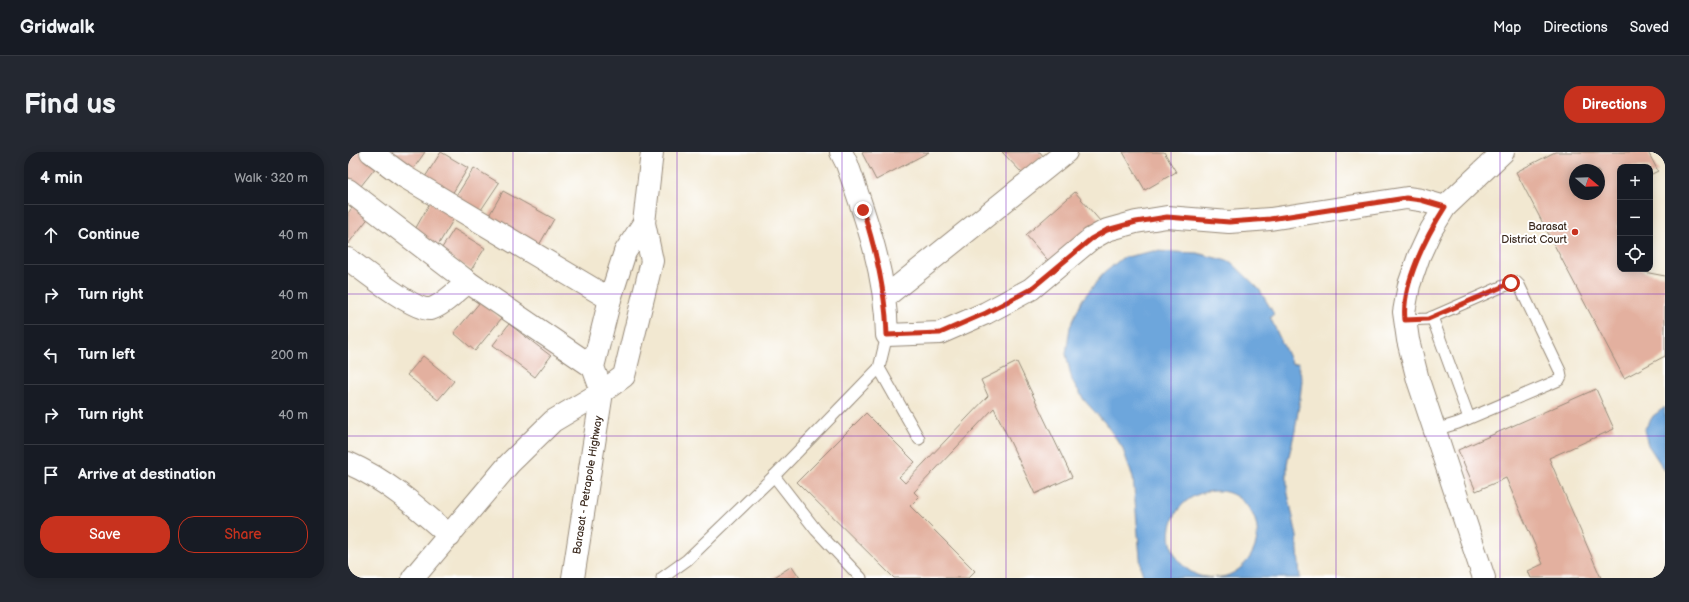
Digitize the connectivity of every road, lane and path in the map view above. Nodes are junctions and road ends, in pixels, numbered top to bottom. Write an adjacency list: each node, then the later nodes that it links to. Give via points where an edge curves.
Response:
1 (371, 152): 12 (main road, via 405,177)
2 (652, 152): 8 (main road)
3 (841, 152): 11 (main road, via 874,243)
4 (1066, 152): 11 (main road)
5 (1503, 152): 7 (main road)
6 (348, 190): 10 (main road)
7 (1445, 207): 14 (main road, via 1419,256 1409,285); 15 (main road, via 1406,198 1270,219 1229,222 1167,217 1136,222 1107,230 1091,239 1031,289 986,313 940,333)
8 (644, 223): 12 (main road, via 625,252); 18 (main road, via 652,261 624,376)
9 (348, 260): 10 (main road, via 422,308 431,309 439,305)
10 (468, 282): 16 (main road)
11 (885, 297): 15 (main road)
12 (610, 299): 16 (main road)
13 (1432, 317): 14 (lane); 19 (lane); 19 (lane, via 1516,282 1560,371 1559,380)
14 (1405, 320): 20 (main road, via 1418,380)
15 (887, 335): 17 (lane)
16 (593, 367): 18 (main road, Barasat - Petrapole Highway)
17 (879, 368): 21 (lane); 23 (lane)
18 (602, 392): 24 (main road, via 553,421 509,464); 26 (main road, Barasat - Petrapole Highway)
19 (1469, 418): 20 (lane)
20 (1435, 430): 29 (main road)
21 (919, 440)
22 (348, 463): 24 (main road, via 363,470 415,505)
23 (774, 476): 27 (lane, via 687,560); 28 (lane, via 816,530)
24 (450, 536): 25 (main road)
25 (413, 578)
26 (573, 578)
27 (662, 578)
28 (861, 578)
29 (1484, 578)

